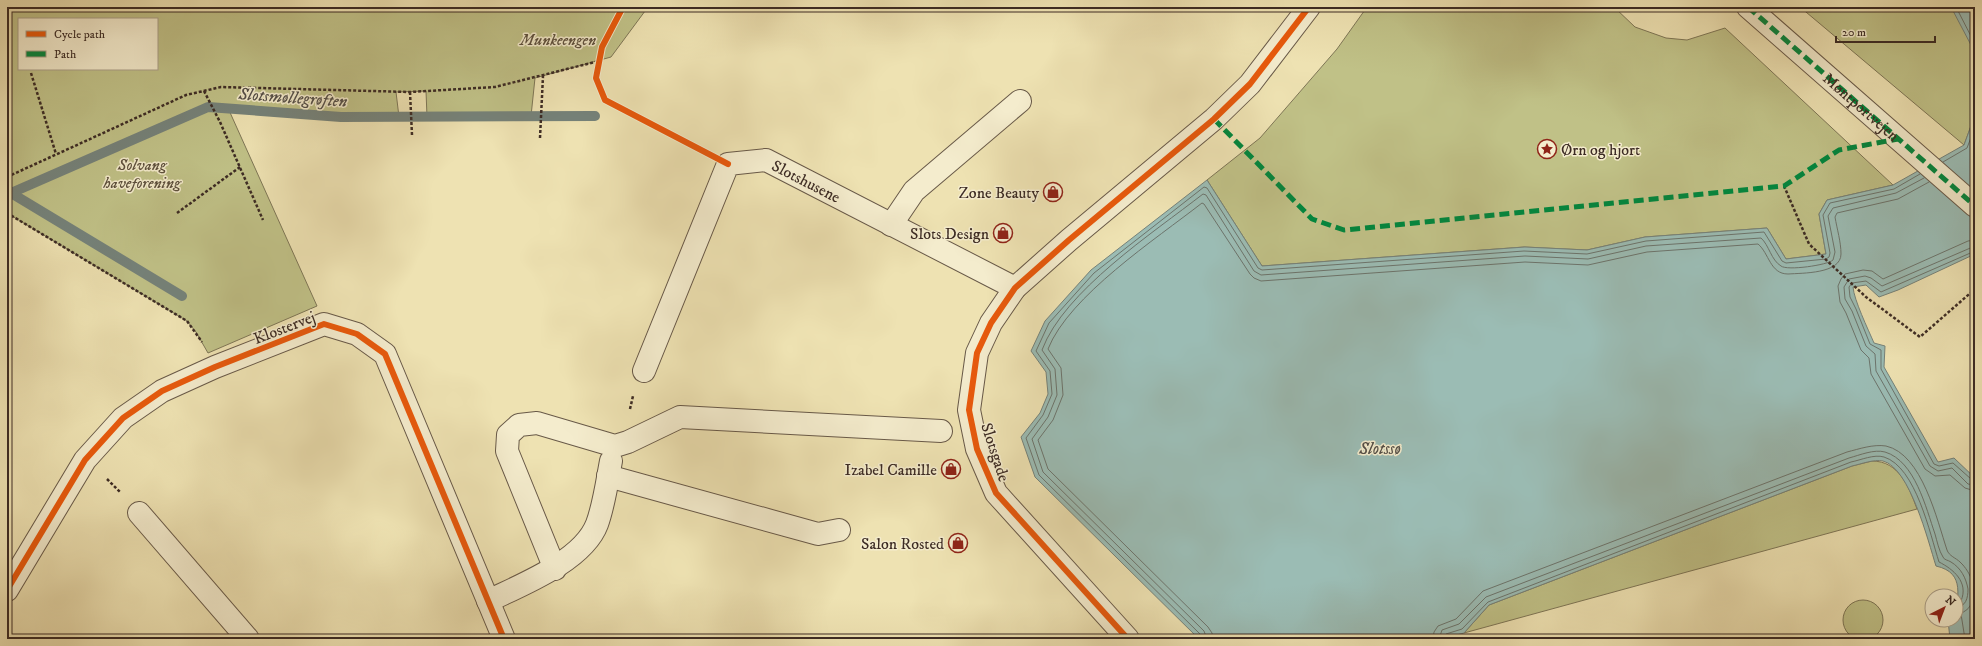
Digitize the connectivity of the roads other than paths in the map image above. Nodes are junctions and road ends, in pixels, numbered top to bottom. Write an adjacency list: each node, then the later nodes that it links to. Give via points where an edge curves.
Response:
1 (1309, 7): 6 (street, Slotsgade, via 1250,84 1167,160)
2 (1748, 7): 4 (street, Møntportvejen)
3 (1020, 102): 5 (street, via 914,191)
4 (1975, 206)
5 (891, 225): 6 (street, Slotshusene); 7 (street, Slotshusene, via 766,160 728,164)
6 (1015, 288): 18 (street, Slotsgade, via 991,323 977,353 969,410 977,449 996,494)
7 (644, 371)
8 (941, 431): 9 (street, via 680,417)
9 (615, 446): 10 (street); 13 (street, via 537,423 519,425 508,435 507,451)
10 (608, 476): 12 (street, via 818,534); 13 (street, via 597,525 584,544)
11 (139, 513): 16 (street)
12 (839, 530)
13 (555, 568): 15 (street)
14 (7, 590): 15 (street, Klostervej, via 86,460 123,418 162,391 324,324 357,334 385,354)
15 (488, 601): 17 (street, Klostervej)
16 (248, 639)
17 (504, 639)
18 (1128, 639)

